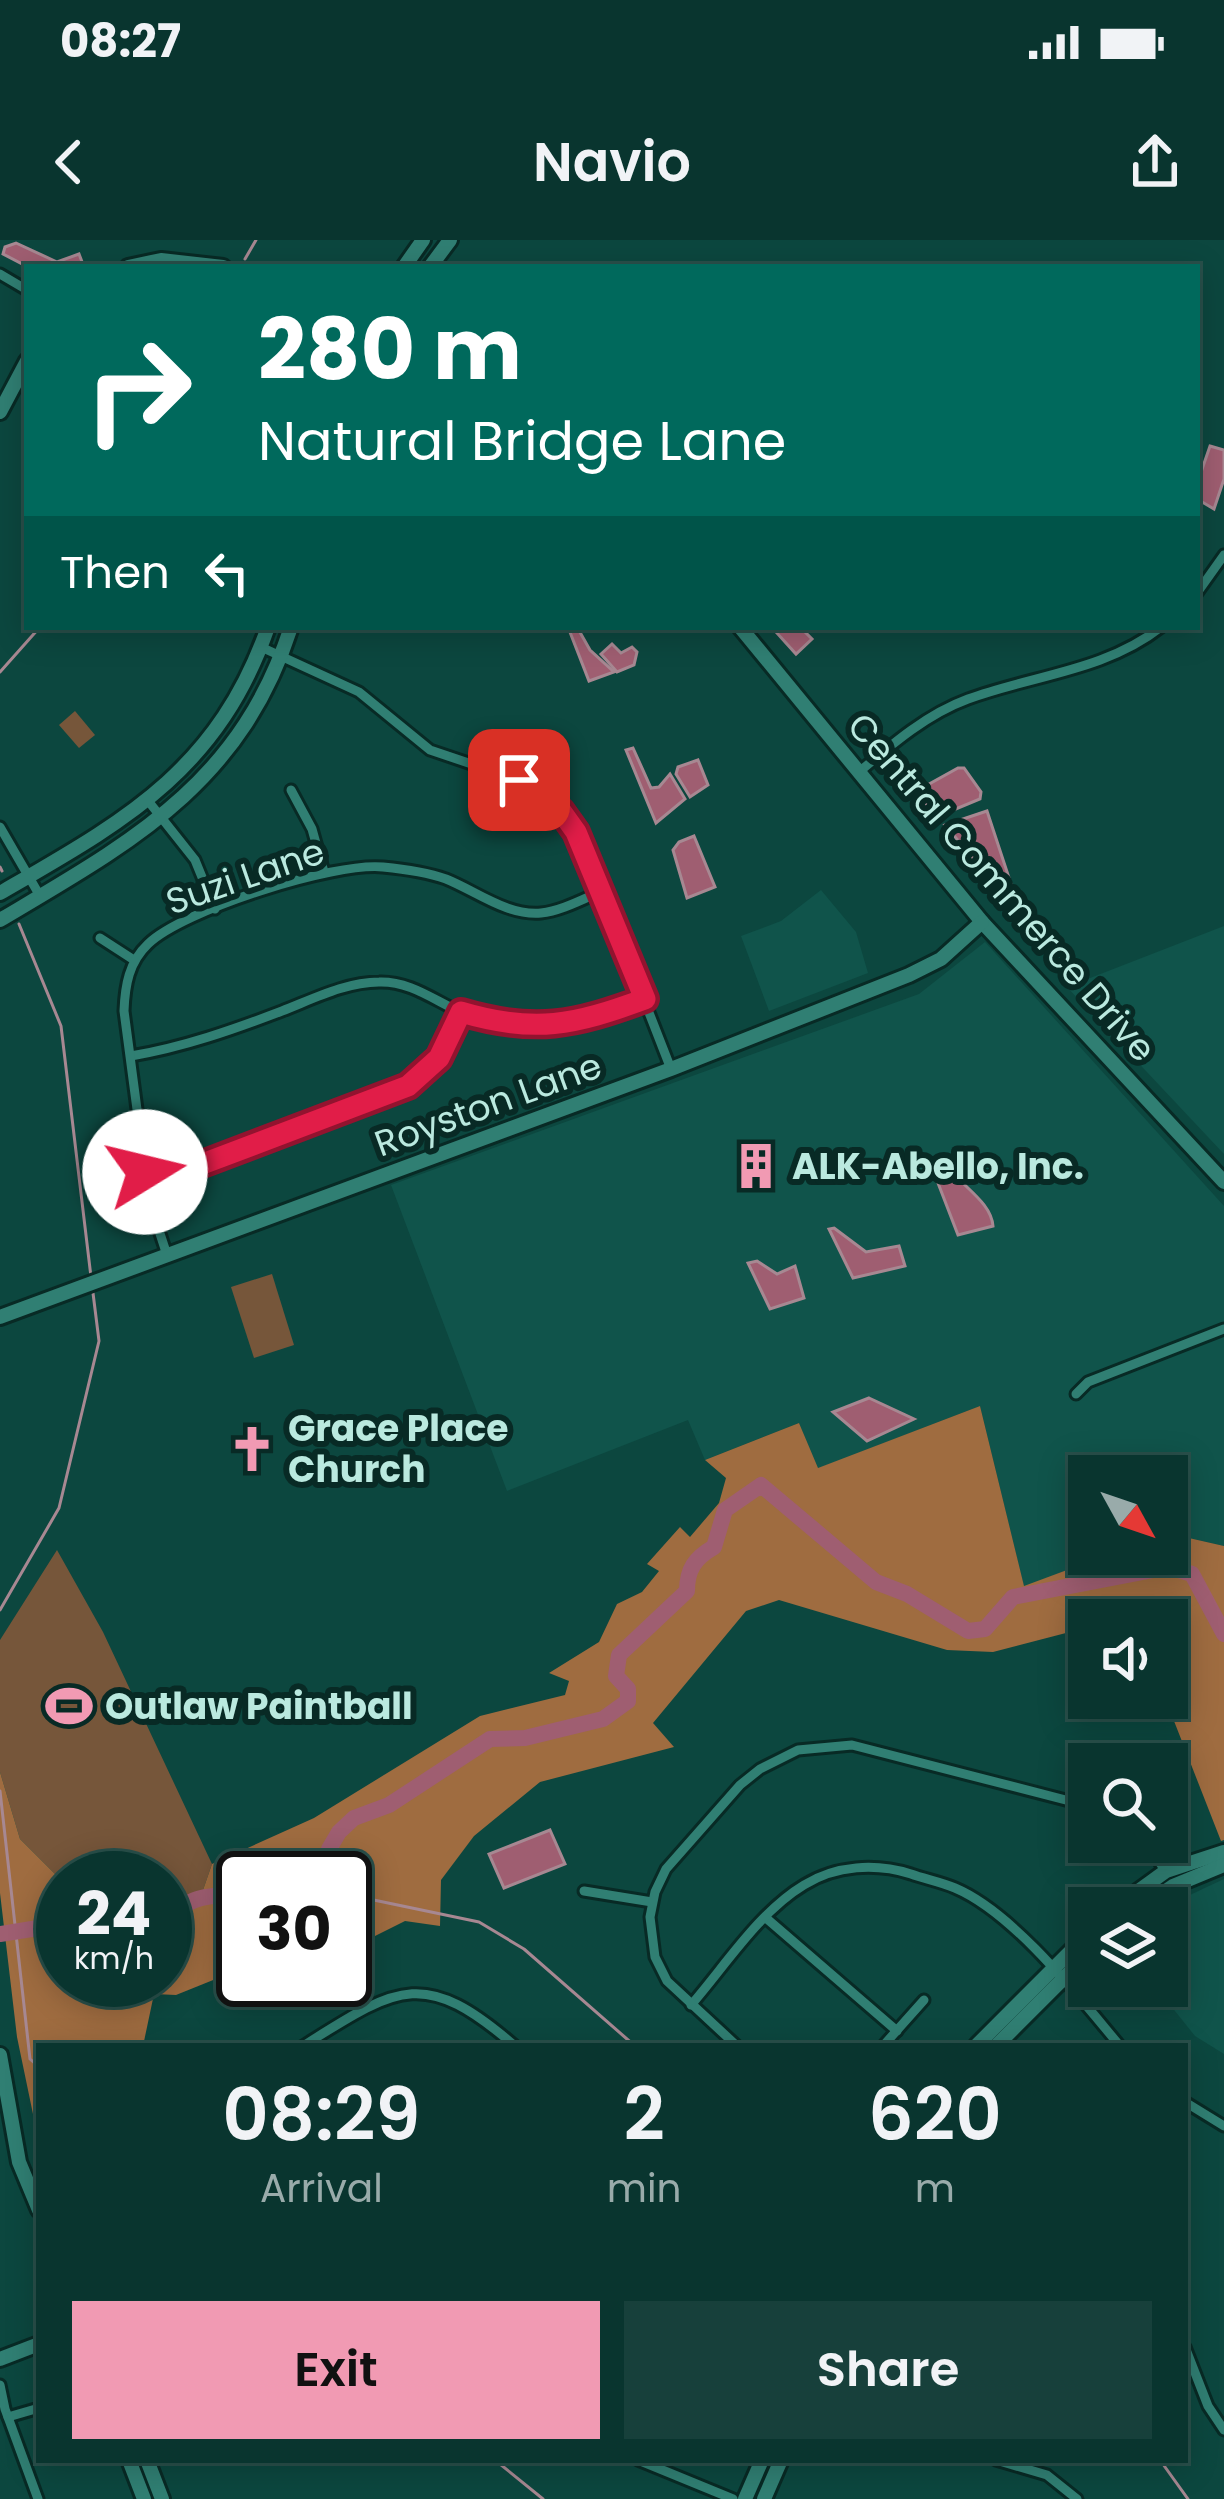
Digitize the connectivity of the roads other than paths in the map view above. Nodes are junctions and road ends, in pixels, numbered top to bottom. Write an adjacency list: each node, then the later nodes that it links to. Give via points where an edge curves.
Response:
1 (142, 264): 2 (street)
2 (196, 264)
3 (24, 367): 4 (street)
4 (0, 412)
5 (1224, 555): 6 (street)
6 (1200, 589)
7 (267, 630): 11 (street)
8 (290, 630): 12 (street)
9 (742, 630): 14 (street, Central Commerce Drive)
10 (1156, 630): 14 (street, via 1084,666 948,708)
11 (261, 647): 12 (street); 17 (street, via 212,732)
12 (280, 656): 15 (street, via 359,692 441,755); 18 (street, via 235,741)
13 (544, 738): 15 (street)
14 (859, 772): 27 (street, Central Commerce Drive)
15 (519, 780): 22 (street, via 561,811)
16 (291, 790): 20 (street)
17 (149, 802): 18 (street); 21 (street)
18 (164, 817): 24 (street); 25 (street, via 195,860)
19 (0, 827): 21 (street)
20 (324, 872): 22 (street, Suzi Lane, via 411,871 521,912); 25 (street, Suzi Lane)
21 (29, 876): 23 (street); 24 (street)
22 (602, 891): 30 (street)
23 (0, 893)
24 (40, 896): 26 (street)
25 (215, 909): 29 (street, Suzi Lane, via 168,928)
26 (2, 915)
27 (982, 922): 33 (street, Royston Lane, via 927,968); 35 (street, Central Commerce Drive)
28 (100, 938): 29 (street)
29 (134, 961): 32 (street, via 124,1011)
30 (645, 999): 31 (street, via 541,1027); 33 (street)
31 (461, 1012): 32 (street, via 409,986 365,983 210,1038); 34 (street, via 439,1058 408,1086 205,1163)
32 (131, 1056): 34 (street)
33 (671, 1069): 36 (street, Royston Lane)
34 (145, 1172): 36 (street)
35 (1224, 1181)
36 (167, 1255): 37 (street, Royston Lane)
37 (0, 1317)
38 (1224, 1329): 39 (street, via 1088,1382)
39 (1076, 1394)
40 (1068, 1801): 48 (street, via 865,1748 814,1747 772,1761 740,1785 666,1869)
41 (1224, 1852): 44 (street)
42 (1160, 1863): 44 (street)
43 (1224, 1865): 44 (street)
44 (1170, 1879): 45 (street); 46 (street)
45 (1155, 1887)
46 (1162, 1887)
47 (584, 1891): 48 (street)
48 (652, 1902): 54 (street, via 655,1957)
49 (766, 1918): 52 (street, via 827,1875 892,1868 974,1898); 54 (street); 55 (street)
50 (1068, 1960): 52 (street)
51 (1068, 1967): 52 (street)
52 (1058, 1973): 60 (street); 61 (street); 62 (street)
53 (924, 2000): 55 (street)
54 (691, 2006): 58 (street)
55 (897, 2031): 59 (street)
56 (308, 2043): 57 (street, via 379,2002 416,1994 465,2006)
57 (511, 2043)
58 (734, 2043)
59 (886, 2043)
60 (979, 2043)
61 (998, 2043)
62 (1117, 2043)
63 (0, 2055): 66 (street, via 19,2162)
64 (1188, 2104): 65 (street)
65 (1224, 2126)
66 (36, 2203)
67 (36, 2345): 69 (street)
68 (1188, 2355): 73 (street)
69 (0, 2359)
70 (0, 2384): 72 (street)
71 (36, 2408): 72 (street)
72 (4, 2410): 75 (street)
73 (1224, 2430)
74 (36, 2454): 75 (street)
75 (23, 2461): 82 (street)
76 (129, 2463): 83 (street)
77 (148, 2463): 84 (street)
78 (645, 2463): 85 (street)
79 (761, 2463): 86 (street)
80 (780, 2463): 87 (street)
81 (1007, 2463): 88 (street, via 1047,2475)
82 (38, 2499)
83 (144, 2499)
84 (162, 2499)
85 (733, 2499)
86 (745, 2499)
87 (764, 2499)
88 (1077, 2499)

